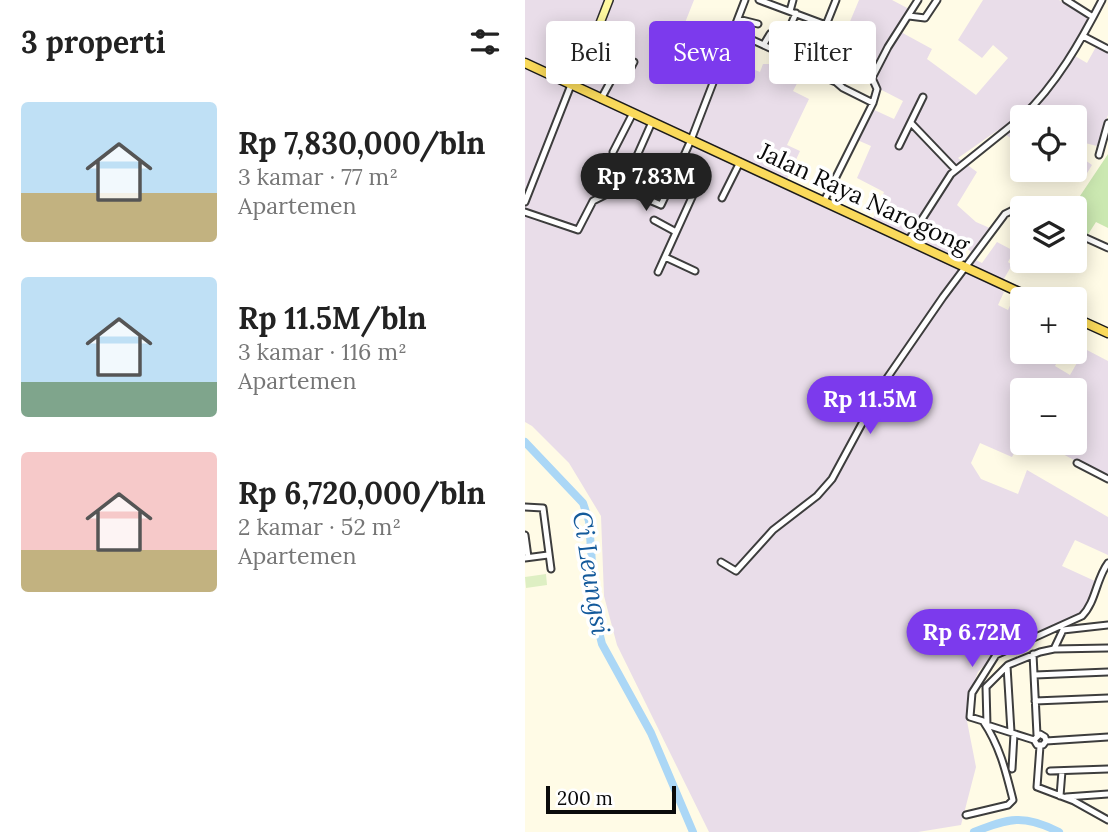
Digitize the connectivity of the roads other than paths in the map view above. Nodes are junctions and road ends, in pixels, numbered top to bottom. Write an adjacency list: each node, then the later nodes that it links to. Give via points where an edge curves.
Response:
1 (609, 0): 28 (street)
2 (745, 0): 13 (street)
3 (762, 0): 10 (street)
4 (793, 0): 10 (street)
5 (836, 0): 16 (street)
6 (918, 0): 11 (street)
7 (937, 0): 11 (street, via 925,18)
8 (1066, 0): 12 (street)
9 (1102, 0): 12 (street)
10 (793, 12): 14 (street); 15 (street)
11 (909, 16): 31 (street, via 872,78 877,89)
12 (1093, 16): 19 (street)
13 (738, 19): 17 (street)
14 (790, 21)
15 (816, 21)
16 (828, 21)
17 (758, 24)
18 (769, 36): 21 (street)
19 (1083, 36): 23 (street); 32 (street)
20 (755, 40): 21 (street)
21 (764, 44): 22 (street)
22 (769, 47)
23 (1108, 49)
24 (525, 63): 28 (main road, Jalan Raya Narogong)
25 (609, 84): 30 (street)
26 (713, 84): 38 (street)
27 (838, 84): 31 (street)
28 (571, 85): 30 (main road, Jalan Raya Narogong); 48 (street)
29 (923, 97): 35 (street)
30 (601, 99): 33 (main road, Jalan Raya Narogong)
31 (873, 103): 47 (street)
32 (1034, 105)
33 (632, 113): 34 (main road, Jalan Raya Narogong); 40 (street)
34 (652, 122): 38 (main road, Jalan Raya Narogong); 43 (street)
35 (911, 123): 39 (street); 44 (street)
36 (1108, 123): 41 (street)
37 (1010, 126): 44 (street)
38 (691, 140): 42 (main road, Jalan Raya Narogong); 45 (street)
39 (899, 146)
40 (613, 152)
41 (1099, 155)
42 (740, 162): 46 (street); 47 (main road, Jalan Raya Narogong)
43 (632, 167)
44 (955, 169): 54 (street)
45 (672, 182): 49 (street, via 661,205 617,186 614,192 609,190 593,201 577,230); 52 (street, via 693,195)
46 (722, 198)
47 (824, 201): 54 (main road, Jalan Raya Narogong)
48 (525, 202)
49 (525, 212)
50 (1010, 212): 57 (street)
51 (654, 220): 52 (street)
52 (676, 232): 56 (street)
53 (1087, 238): 55 (street)
54 (908, 241): 57 (main road, Jalan Raya Narogong)
55 (1108, 248)
56 (665, 257): 58 (street); 59 (street)
57 (965, 267): 60 (main road, Jalan Raya Narogong); 69 (street, via 885,381 830,482 773,530 736,570)
58 (695, 271)
59 (658, 272)
60 (1010, 288)
61 (1087, 323): 62 (main road)
62 (1108, 332)
63 (1077, 463): 64 (street)
64 (1108, 479)
65 (525, 507): 67 (street, via 543,508)
66 (525, 535): 68 (street)
67 (548, 555): 68 (street); 71 (street)
68 (526, 558)
69 (721, 562)
70 (1108, 563): 92 (street, via 1082,616 1000,652 972,693 970,717 983,721 995,741 1013,800)
71 (551, 569)
72 (1108, 625): 74 (street, via 1063,630)
73 (1108, 648): 74 (street)
74 (1054, 649): 75 (street)
75 (1033, 654): 76 (street); 78 (street)
76 (1007, 665): 81 (street); 81 (street, via 985,689 986,721)
77 (1108, 673): 78 (street)
78 (1035, 675): 80 (street)
79 (1108, 698): 80 (street)
80 (1035, 701): 83 (street)
81 (1012, 733): 83 (street); 86 (street)
82 (1108, 737): 84 (street)
83 (1035, 738): 84 (street, via 1042,735); 85 (street)
84 (1046, 741): 85 (street)
85 (1040, 746): 91 (street, via 1036,786)
86 (1012, 769)
87 (1108, 769): 89 (street)
88 (1050, 771): 89 (street)
89 (1062, 771): 91 (street)
90 (1108, 794): 91 (street)
91 (1062, 797): 93 (street)
92 (966, 815)
93 (1108, 820)

